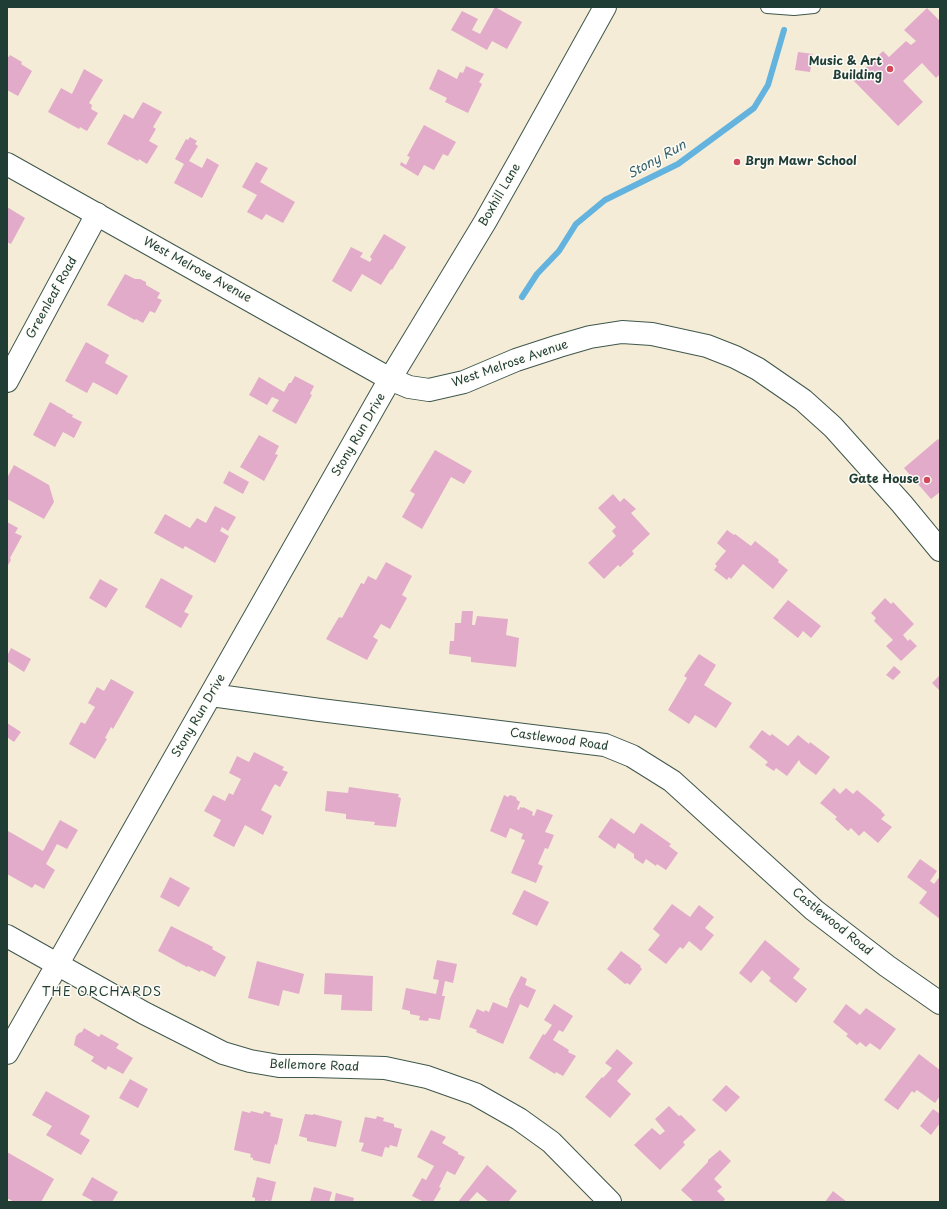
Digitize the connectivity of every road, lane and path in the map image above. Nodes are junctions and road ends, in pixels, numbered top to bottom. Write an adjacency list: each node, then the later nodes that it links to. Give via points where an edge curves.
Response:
1 (605, 7): 6 (street, Boxhill Lane, via 485,222)
2 (767, 7): 3 (lane)
3 (814, 7)
4 (7, 164): 5 (street, West Melrose Avenue)
5 (97, 214): 6 (street, West Melrose Avenue); 7 (street, Greenleaf Road)
6 (390, 379): 8 (street, West Melrose Avenue, via 409,387 429,390 464,382 516,360 559,346 590,337 622,332 652,334 707,346 758,369 803,400 833,427); 9 (street, Stony Run Drive)
7 (7, 381)
8 (940, 550)
9 (211, 695): 11 (street, Stony Run Drive); 12 (street, Castlewood Road, via 605,744 632,756 672,781 814,910)
10 (7, 936): 11 (street, Bellemore Road)
11 (58, 964): 13 (street, Stony Run Drive); 14 (street, Bellemore Road, via 144,1013 223,1053 279,1066 385,1068 427,1077 475,1094 519,1119 551,1142)
12 (940, 1003)
13 (7, 1053)
14 (610, 1202)

